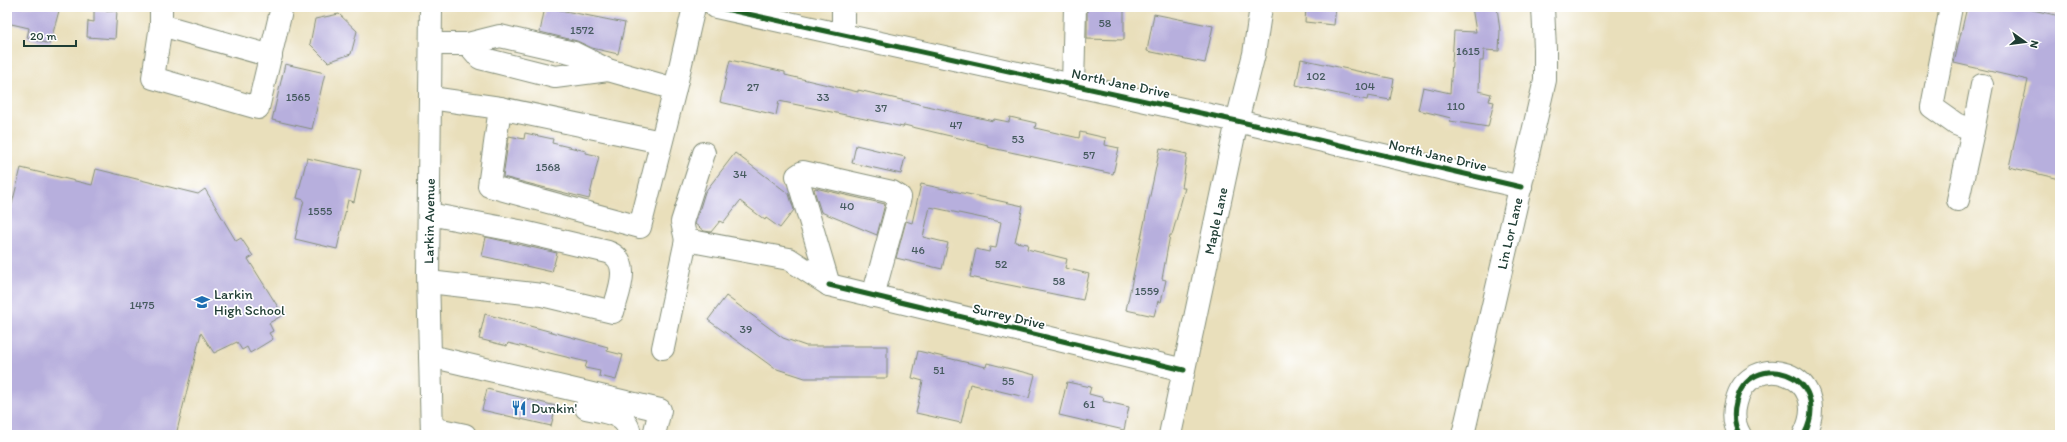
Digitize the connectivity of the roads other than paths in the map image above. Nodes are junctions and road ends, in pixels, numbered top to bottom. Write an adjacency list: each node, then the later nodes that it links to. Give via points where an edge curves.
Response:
1 (282, 7): 14 (street)
2 (431, 7): 13 (street, Larkin Avenue)
3 (694, 7): 17 (street)
4 (716, 7): 10 (street, North Jane Drive)
5 (843, 7): 12 (street)
6 (1075, 7): 15 (street)
7 (1261, 7): 20 (street, Maple Lane, via 1254,54)
8 (1543, 7): 24 (street, Lin Lor Lane, via 1545,80)
9 (1951, 7): 21 (street, via 1932,107 1956,124)
10 (790, 15): 12 (street, North Jane Drive)
11 (161, 16): 14 (street); 14 (street, via 153,78 258,108)
12 (843, 35): 15 (street, North Jane Drive)
13 (431, 44): 17 (street, via 468,44 480,58 555,77 608,70); 18 (street, Larkin Avenue)
14 (271, 56)
15 (1074, 85): 20 (street, North Jane Drive)
16 (1982, 85): 21 (street)
17 (675, 89): 22 (street)
18 (431, 98): 19 (street); 26 (street, Larkin Avenue)
19 (500, 108): 22 (street); 22 (street, via 489,186 640,227)
20 (1237, 121): 24 (street, North Jane Drive); 33 (street, Maple Lane)
21 (1973, 131): 25 (street)
22 (661, 142)
23 (704, 153): 27 (street, via 682,222)
24 (1521, 187): 40 (street, Lin Lor Lane)
25 (1958, 200)
26 (429, 214): 28 (street, Larkin Avenue); 28 (street, via 608,252 618,258 622,269 613,312 542,295)
27 (686, 240): 29 (street, Surrey Drive, via 789,259); 31 (street)
28 (429, 282): 32 (street, Larkin Avenue)
29 (829, 285): 30 (street, Surrey Drive); 30 (street, via 797,176 803,172 892,192 900,197)
30 (873, 296): 33 (street, Surrey Drive)
31 (663, 348)
32 (430, 356): 34 (street); 35 (street, Larkin Avenue)
33 (1184, 370): 39 (street, Maple Lane)
34 (498, 372): 37 (street, via 508,388 620,418 628,427); 38 (street, via 660,410)
35 (432, 431): 36 (street)
36 (465, 435)
37 (630, 435)
38 (654, 435)
39 (1170, 435)
40 (1463, 435)
41 (1740, 435): 42 (street, via 1733,412 1737,397 1747,382 1762,373 1777,371 1791,375 1804,386 1810,399 1812,415)
42 (1804, 435)

